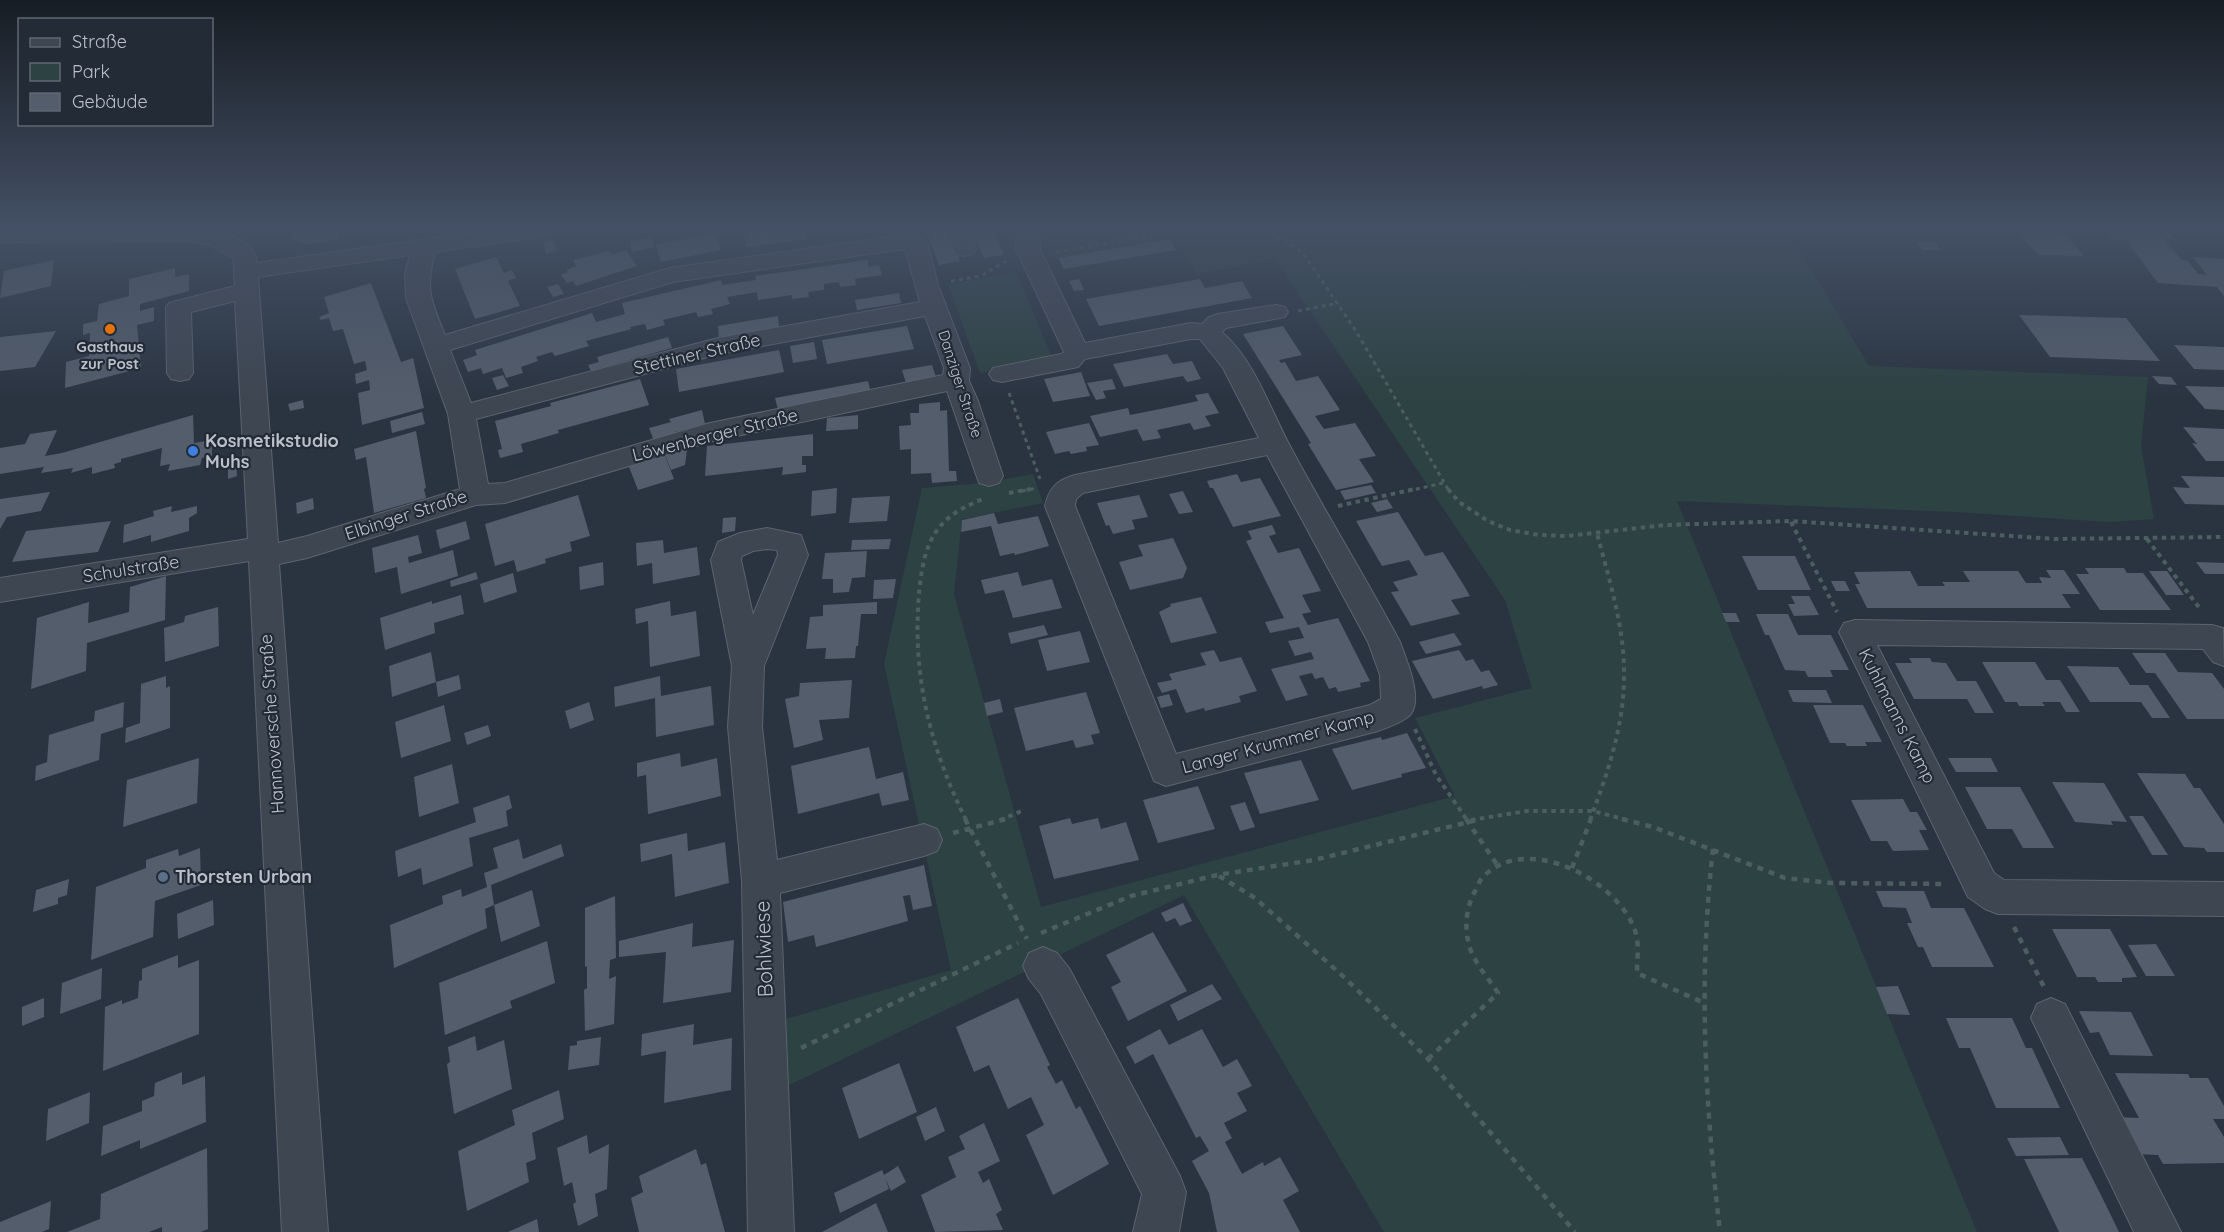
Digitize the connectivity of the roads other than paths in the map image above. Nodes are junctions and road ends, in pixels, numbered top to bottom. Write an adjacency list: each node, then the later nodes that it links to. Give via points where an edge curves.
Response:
1 (238, 284): 12 (street, via 178,308)
2 (247, 284): 19 (street, Hannoversche Straße)
3 (417, 284): 10 (street, Elbinger Straße, via 418,298)
4 (632, 284): 10 (street, Danziger Straße)
5 (926, 284): 7 (street, Danziger Straße)
6 (1044, 284): 11 (street)
7 (934, 307): 14 (street, Danziger Straße, via 957,368); 15 (street, Stettiner Straße, via 718,346)
8 (1276, 312): 9 (street, via 1218,322)
9 (1207, 333): 11 (street, via 1191,332); 16 (street, Langer Krummer Kamp, via 1220,342)
10 (438, 345): 15 (street, Elbinger Straße)
11 (1077, 353): 13 (street, via 1069,361)
12 (180, 373)
13 (1002, 374)
14 (956, 381): 17 (street, Danziger Straße); 18 (street, Löwenberger Straße, via 710,432 505,493)
15 (462, 414): 18 (street, Elbinger Straße)
16 (1275, 444): 16 (street, Langer Krummer Kamp, via 1074,485 1062,494 1060,506 1166,771 1378,717 1398,706 1396,675 1384,642)
17 (991, 486)
18 (476, 495): 19 (street, Elbinger Straße, via 307,547)
19 (261, 553): 20 (street, Schulstraße); 28 (street, Hannoversche Straße)
20 (0, 590)
21 (2218, 645): 25 (street, Kuhlmanns Kamp, via 1855,633 1990,891)
22 (748, 666): 24 (street, Bohlwiese, via 745,727)
23 (924, 840): 24 (street)
24 (761, 881): 29 (street, Bohlwiese)
25 (2224, 899)
26 (1035, 952): 30 (street, via 1055,981 1164,1192)
27 (2051, 1018): 31 (street)
28 (305, 1232)
29 (771, 1232)
30 (1156, 1232)
31 (2158, 1232)

